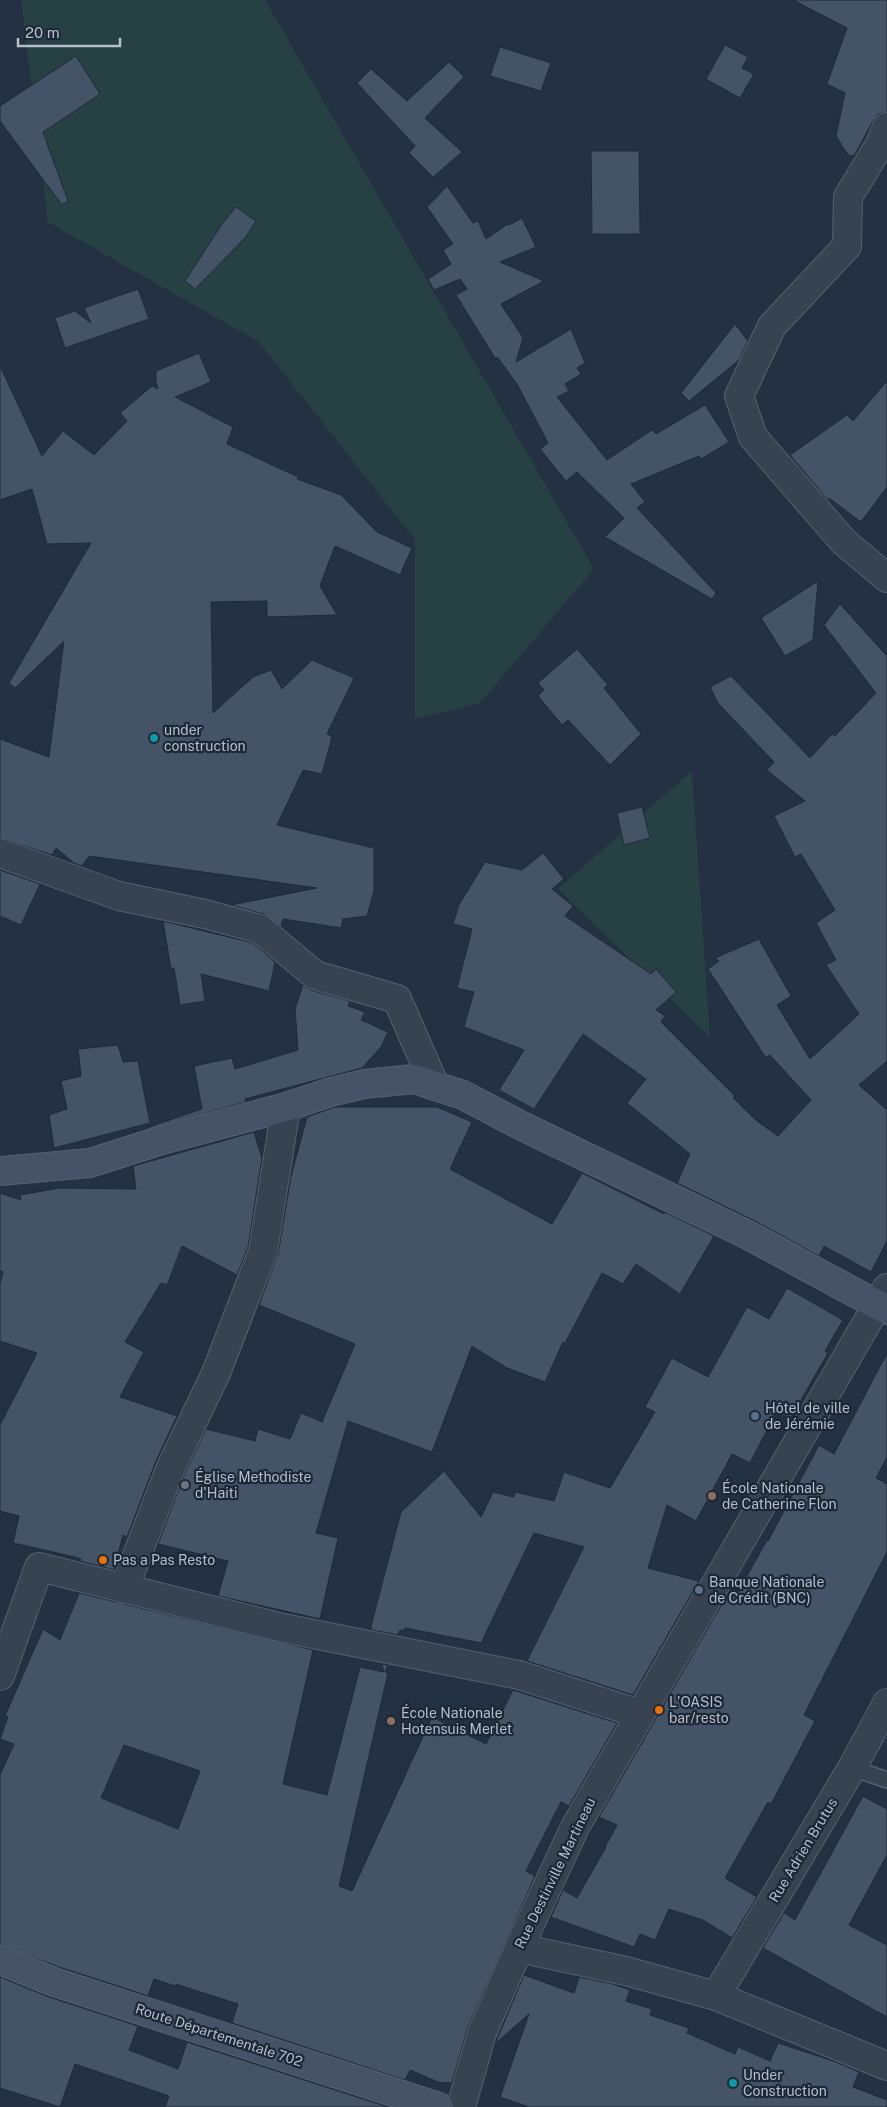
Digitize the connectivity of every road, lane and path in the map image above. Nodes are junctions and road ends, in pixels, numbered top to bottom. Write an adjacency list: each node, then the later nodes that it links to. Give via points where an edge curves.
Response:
1 (887, 127): 2 (street, via 848,197 847,246 772,326 739,396 753,437 844,542)
2 (887, 578)
3 (0, 853): 4 (street, via 120,896 260,929 315,975 397,999)
4 (435, 1086): 5 (street, via 414,1079 364,1084); 7 (street, via 463,1095)
5 (286, 1106): 6 (street, via 90,1163); 8 (street, via 263,1251 216,1373 171,1467)
6 (0, 1171)
7 (884, 1301): 11 (street, Rue Destinville Martineau)
8 (124, 1589): 9 (street, via 39,1567); 11 (street, via 283,1628 519,1675)
9 (0, 1676)
10 (887, 1703): 12 (street, Rue Adrien Brutus)
11 (640, 1714): 14 (street, Rue Destinville Martineau, via 575,1827)
12 (852, 1768): 13 (lane); 16 (street, Rue Adrien Brutus)
13 (887, 1780)
14 (519, 1948): 16 (street, via 626,1971); 19 (street, Rue Destinville Martineau, via 482,2033)
15 (0, 1960): 18 (street, Route Départementale 702, via 54,1982)
16 (716, 1996): 17 (street)
17 (887, 2066)
18 (439, 2107)
19 (461, 2107)

